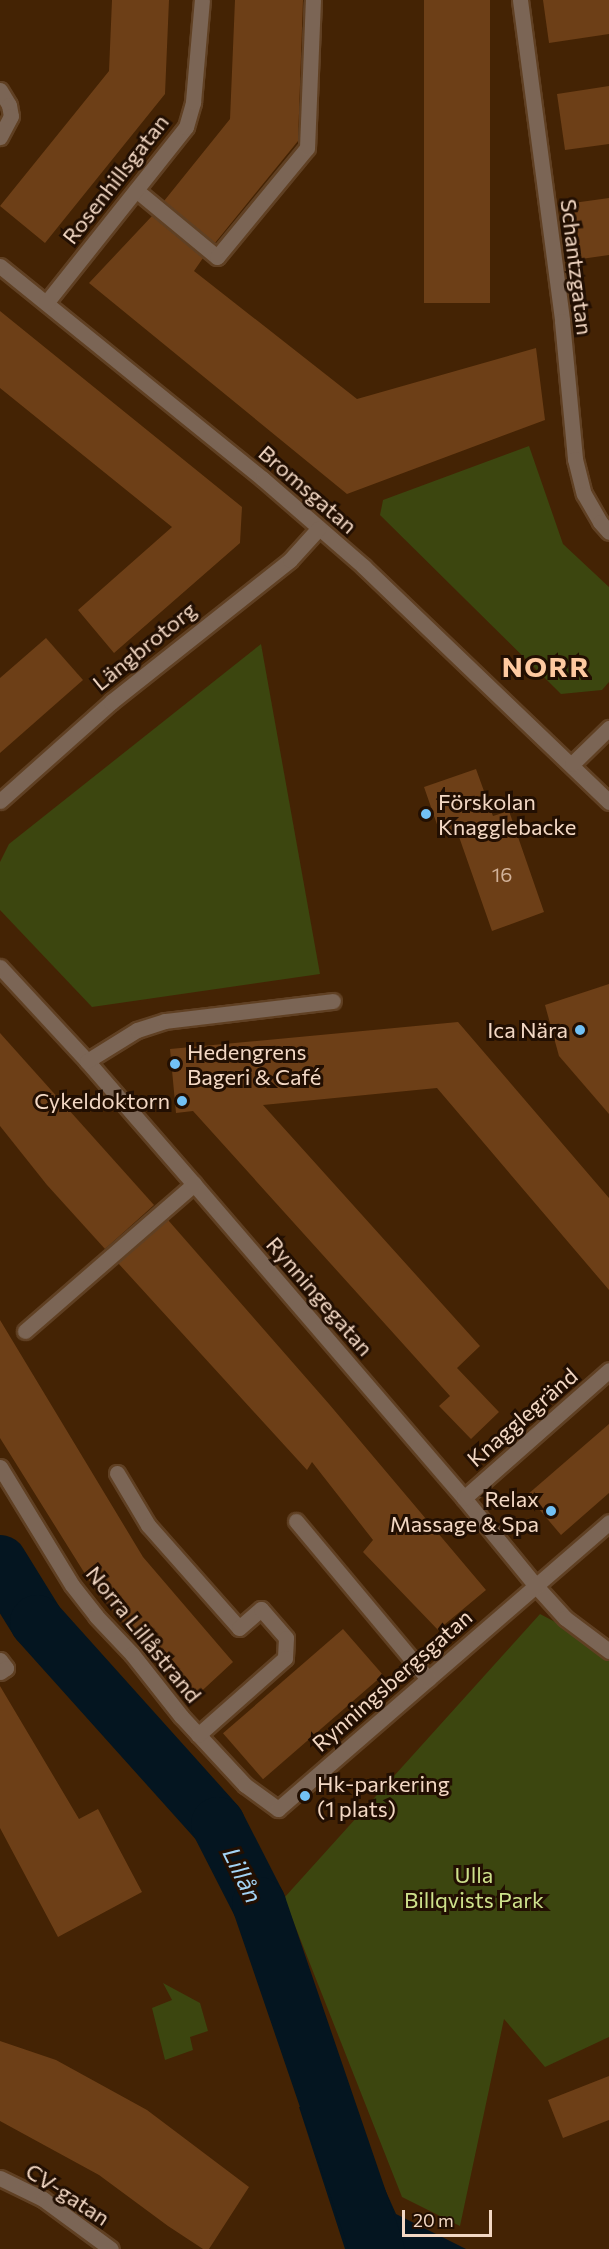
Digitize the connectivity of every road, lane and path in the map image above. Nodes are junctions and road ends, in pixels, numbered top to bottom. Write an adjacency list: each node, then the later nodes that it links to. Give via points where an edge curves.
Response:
1 (202, 0): 6 (street, Rosenhillsgatan, via 193,102 186,127)
2 (313, 0): 6 (street, via 307,148 217,257)
3 (520, 0): 10 (street, Schantzgatan, via 562,321 575,459 584,494)
4 (0, 90): 5 (street, via 11,116)
5 (0, 137)
6 (136, 190): 8 (street, Rosenhillsgatan)
7 (0, 266): 8 (street, Bromsgatan)
8 (46, 303): 9 (street, Bromsgatan)
9 (319, 528): 12 (street, Bromsgatan); 13 (street, Längbrotorg, via 290,560 111,702)
10 (609, 532)
11 (609, 728): 12 (street)
12 (572, 765): 14 (street, Bromsgatan)
13 (0, 801)
14 (609, 802)
15 (0, 967): 17 (street, Rynningegatan)
16 (333, 1001): 17 (street, via 165,1021 137,1030)
17 (87, 1061): 18 (street, Rynningegatan)
18 (194, 1184): 19 (street); 23 (street, Rynningegatan)
19 (26, 1330)
20 (609, 1371): 23 (street, Knagglegränd)
21 (0, 1467): 29 (street, Norra Lillåstrand, via 72,1585)
22 (117, 1473): 29 (street, via 148,1525 239,1628 261,1609 286,1638 285,1658)
23 (464, 1498): 26 (street, Rynningegatan)
24 (296, 1521): 28 (street)
25 (609, 1522): 26 (street, Rynningsbergsgatan)
26 (536, 1586): 27 (street, Rynningegatan, via 565,1618); 28 (street, Rynningsbergsgatan)
27 (609, 1651)
28 (428, 1678): 30 (street, Rynningsbergsgatan)
29 (198, 1735): 30 (street, Norra Lillåstrand, via 245,1785)
30 (278, 1809)
31 (0, 2178): 32 (street, CV-gatan, via 43,2199)
32 (111, 2249)

